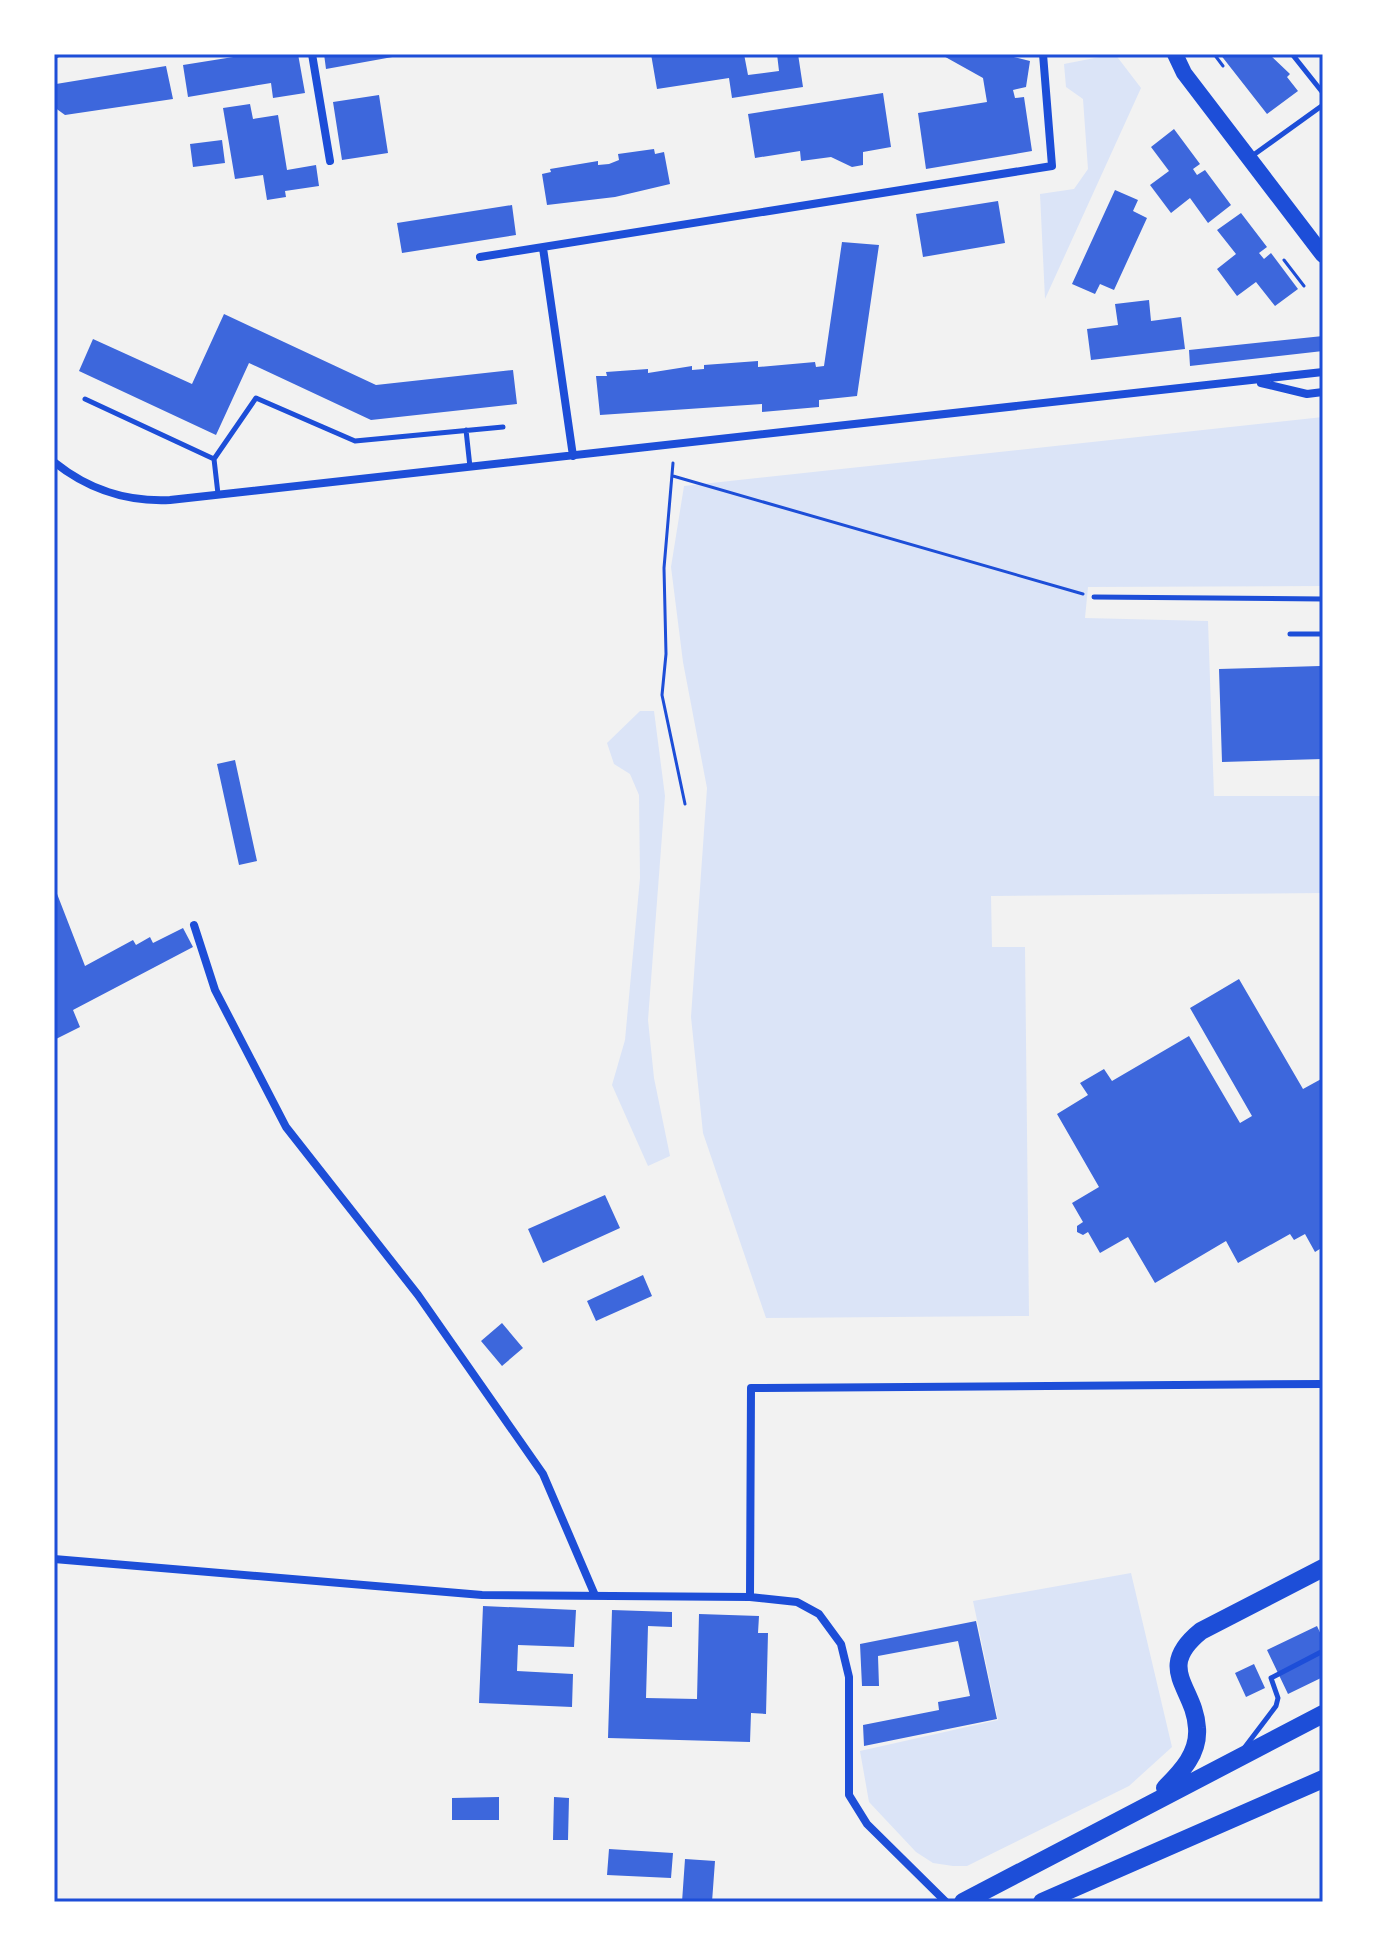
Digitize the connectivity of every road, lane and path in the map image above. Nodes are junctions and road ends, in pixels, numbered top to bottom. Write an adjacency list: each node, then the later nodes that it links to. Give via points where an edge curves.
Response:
1 (312, 54): 12 (street)
2 (1043, 54): 13 (street, via 1052,166)
3 (1163, 54): 8 (main road)
4 (1175, 54): 8 (main road)
5 (1214, 54): 7 (path)
6 (1292, 54): 9 (lane)
7 (1223, 66)
8 (1184, 73): 11 (main road)
9 (1323, 93)
10 (1323, 105): 11 (lane)
11 (1250, 158): 14 (main road)
12 (330, 161)
13 (543, 248): 15 (street); 24 (street)
14 (1323, 255)
15 (480, 257)
16 (1284, 260): 17 (path)
17 (1304, 286)
18 (1323, 372): 19 (street)
19 (1253, 381): 20 (street, via 1307,394); 24 (street)
20 (1323, 392)
21 (85, 399): 25 (lane)
22 (503, 427): 23 (lane)
23 (466, 430): 25 (lane, via 355,441 256,398); 28 (lane)
24 (573, 456): 28 (street)
25 (214, 459): 30 (lane)
26 (54, 462): 30 (street, via 94,488 129,499)
27 (673, 463): 29 (path)
28 (470, 467): 30 (street)
29 (673, 476): 31 (path); 35 (path, via 664,568 662,695)
30 (218, 495)
31 (1094, 597): 32 (lane)
32 (1323, 599)
33 (1290, 634): 34 (lane)
34 (1323, 634)
35 (685, 804)
36 (194, 925): 40 (street, via 215,990 286,1127 418,1295 543,1474)
37 (1323, 1384): 41 (street, via 751,1388)
38 (54, 1559): 40 (street, via 482,1595)
39 (1323, 1568): 46 (main road, via 1189,1641 1178,1669 1194,1715 1196,1741 1186,1767)
40 (594, 1593): 41 (street)
41 (750, 1597): 47 (street, via 797,1602 819,1614 841,1644 849,1677 849,1795 867,1824)
42 (1323, 1651): 44 (lane, via 1271,1678 1276,1706)
43 (1323, 1714): 44 (main road)
44 (1238, 1757): 46 (main road)
45 (1323, 1779): 49 (main road)
46 (1151, 1802): 48 (main road)
47 (946, 1902)
48 (963, 1902)
49 (1042, 1902)

